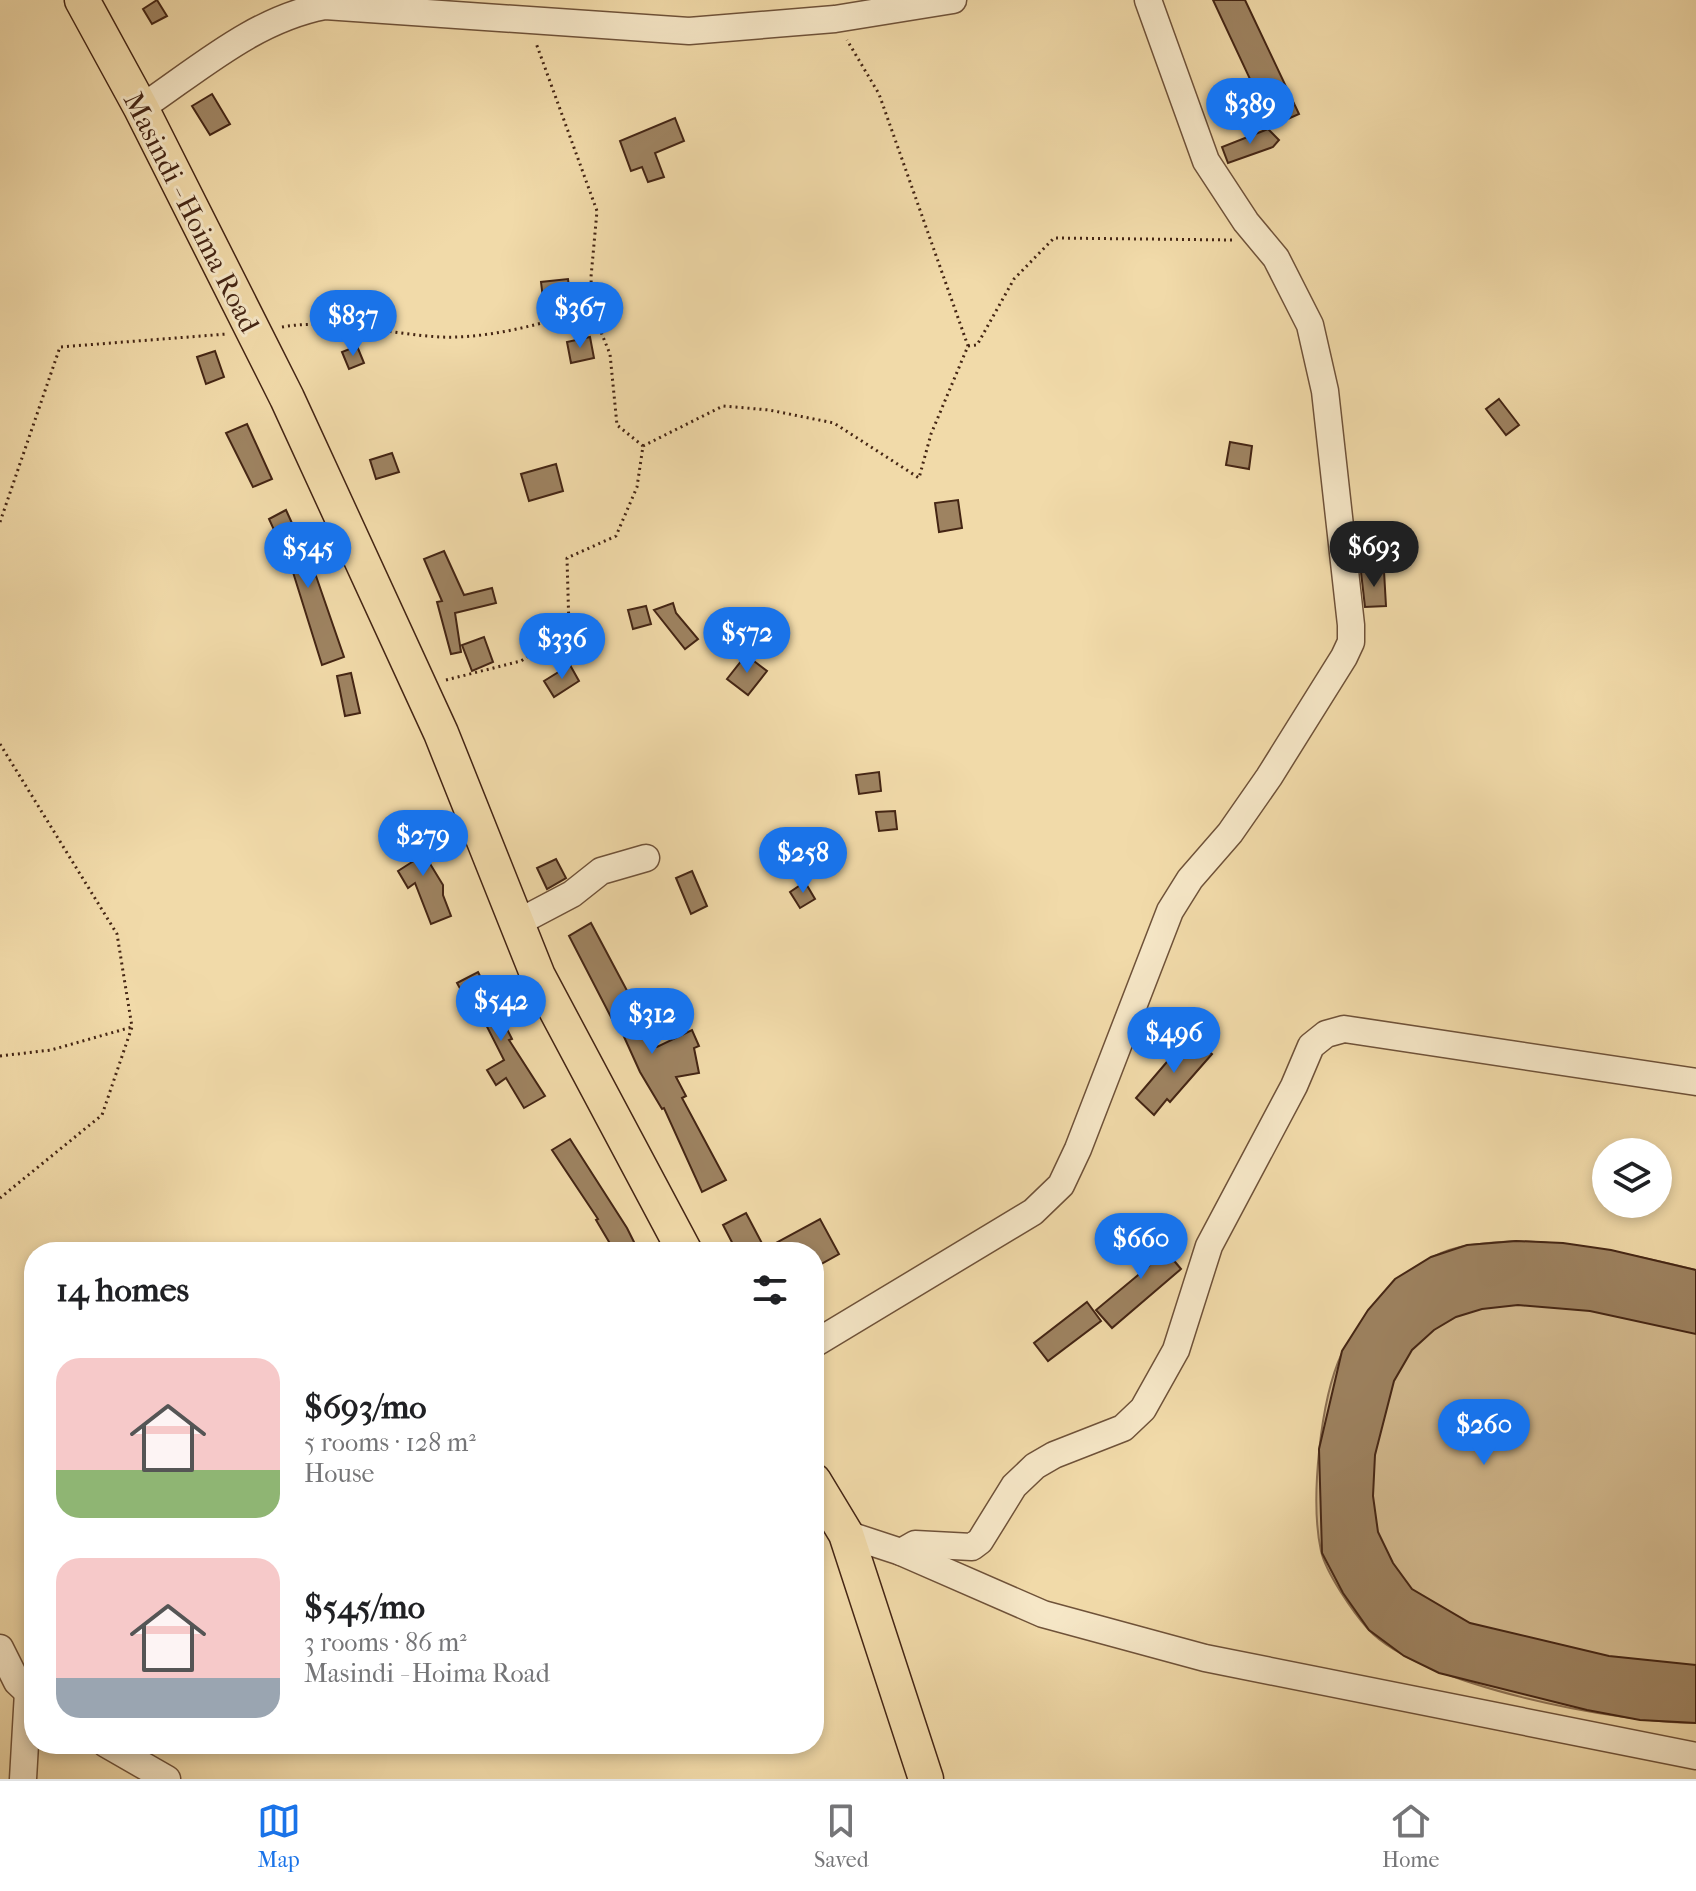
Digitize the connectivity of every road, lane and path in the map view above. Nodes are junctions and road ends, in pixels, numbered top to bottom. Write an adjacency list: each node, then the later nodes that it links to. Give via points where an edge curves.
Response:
1 (82, 0): 8 (main road, Masindi - Hoima Road)
2 (558, 0): 7 (street)
3 (953, 0): 5 (street)
4 (1148, 0): 9 (street, via 1206,161)
5 (835, 19): 7 (street, via 689,31); 12 (path, via 879,94)
6 (527, 21): 7 (street); 8 (street, via 325,6 292,12 262,26); 10 (path, via 597,211)
7 (571, 24)
8 (141, 108): 11 (main road, Masindi - Hoima Road)
9 (1261, 240): 12 (path, via 1054,238 1014,279 977,345); 24 (street, via 1294,290 1319,356 1351,642 1269,777 1170,911 1061,1185 1033,1212)
10 (592, 310): 11 (path, via 519,329 444,337 309,322); 13 (path, via 610,354 617,425)
11 (254, 332): 14 (path, via 60,347); 15 (main road, Masindi - Hoima Road)
12 (968, 346): 13 (path, via 931,434 919,478 834,423 769,410 723,406)
13 (643, 446): 15 (path, via 637,487 616,536 567,558 569,628 521,661 453,676)
14 (0, 522)
15 (422, 692): 18 (main road, Masindi - Hoima Road)
16 (0, 744): 19 (path, via 117,934)
17 (646, 858): 18 (street, via 601,871 572,894)
18 (517, 923): 23 (main road, Masindi - Hoima Road, via 538,976)
19 (132, 1027): 20 (path, via 51,1050); 22 (path, via 102,1115)
20 (0, 1056)
21 (1696, 1082): 27 (street, via 1344,1029 1326,1034 1311,1046 1209,1246 1176,1350 1143,1409 1123,1428 1035,1466 1014,1486 972,1547 915,1544)
22 (0, 1198)
23 (680, 1242)
24 (824, 1338)
25 (824, 1498): 26 (main road)
26 (846, 1534): 27 (street); 35 (main road)
27 (901, 1552): 32 (street, via 1043,1614 1205,1658)
28 (0, 1648): 29 (street)
29 (24, 1688)
30 (25, 1754): 33 (street)
31 (123, 1754): 34 (street)
32 (1696, 1756)
33 (23, 1779)
34 (167, 1779)
35 (926, 1779)

